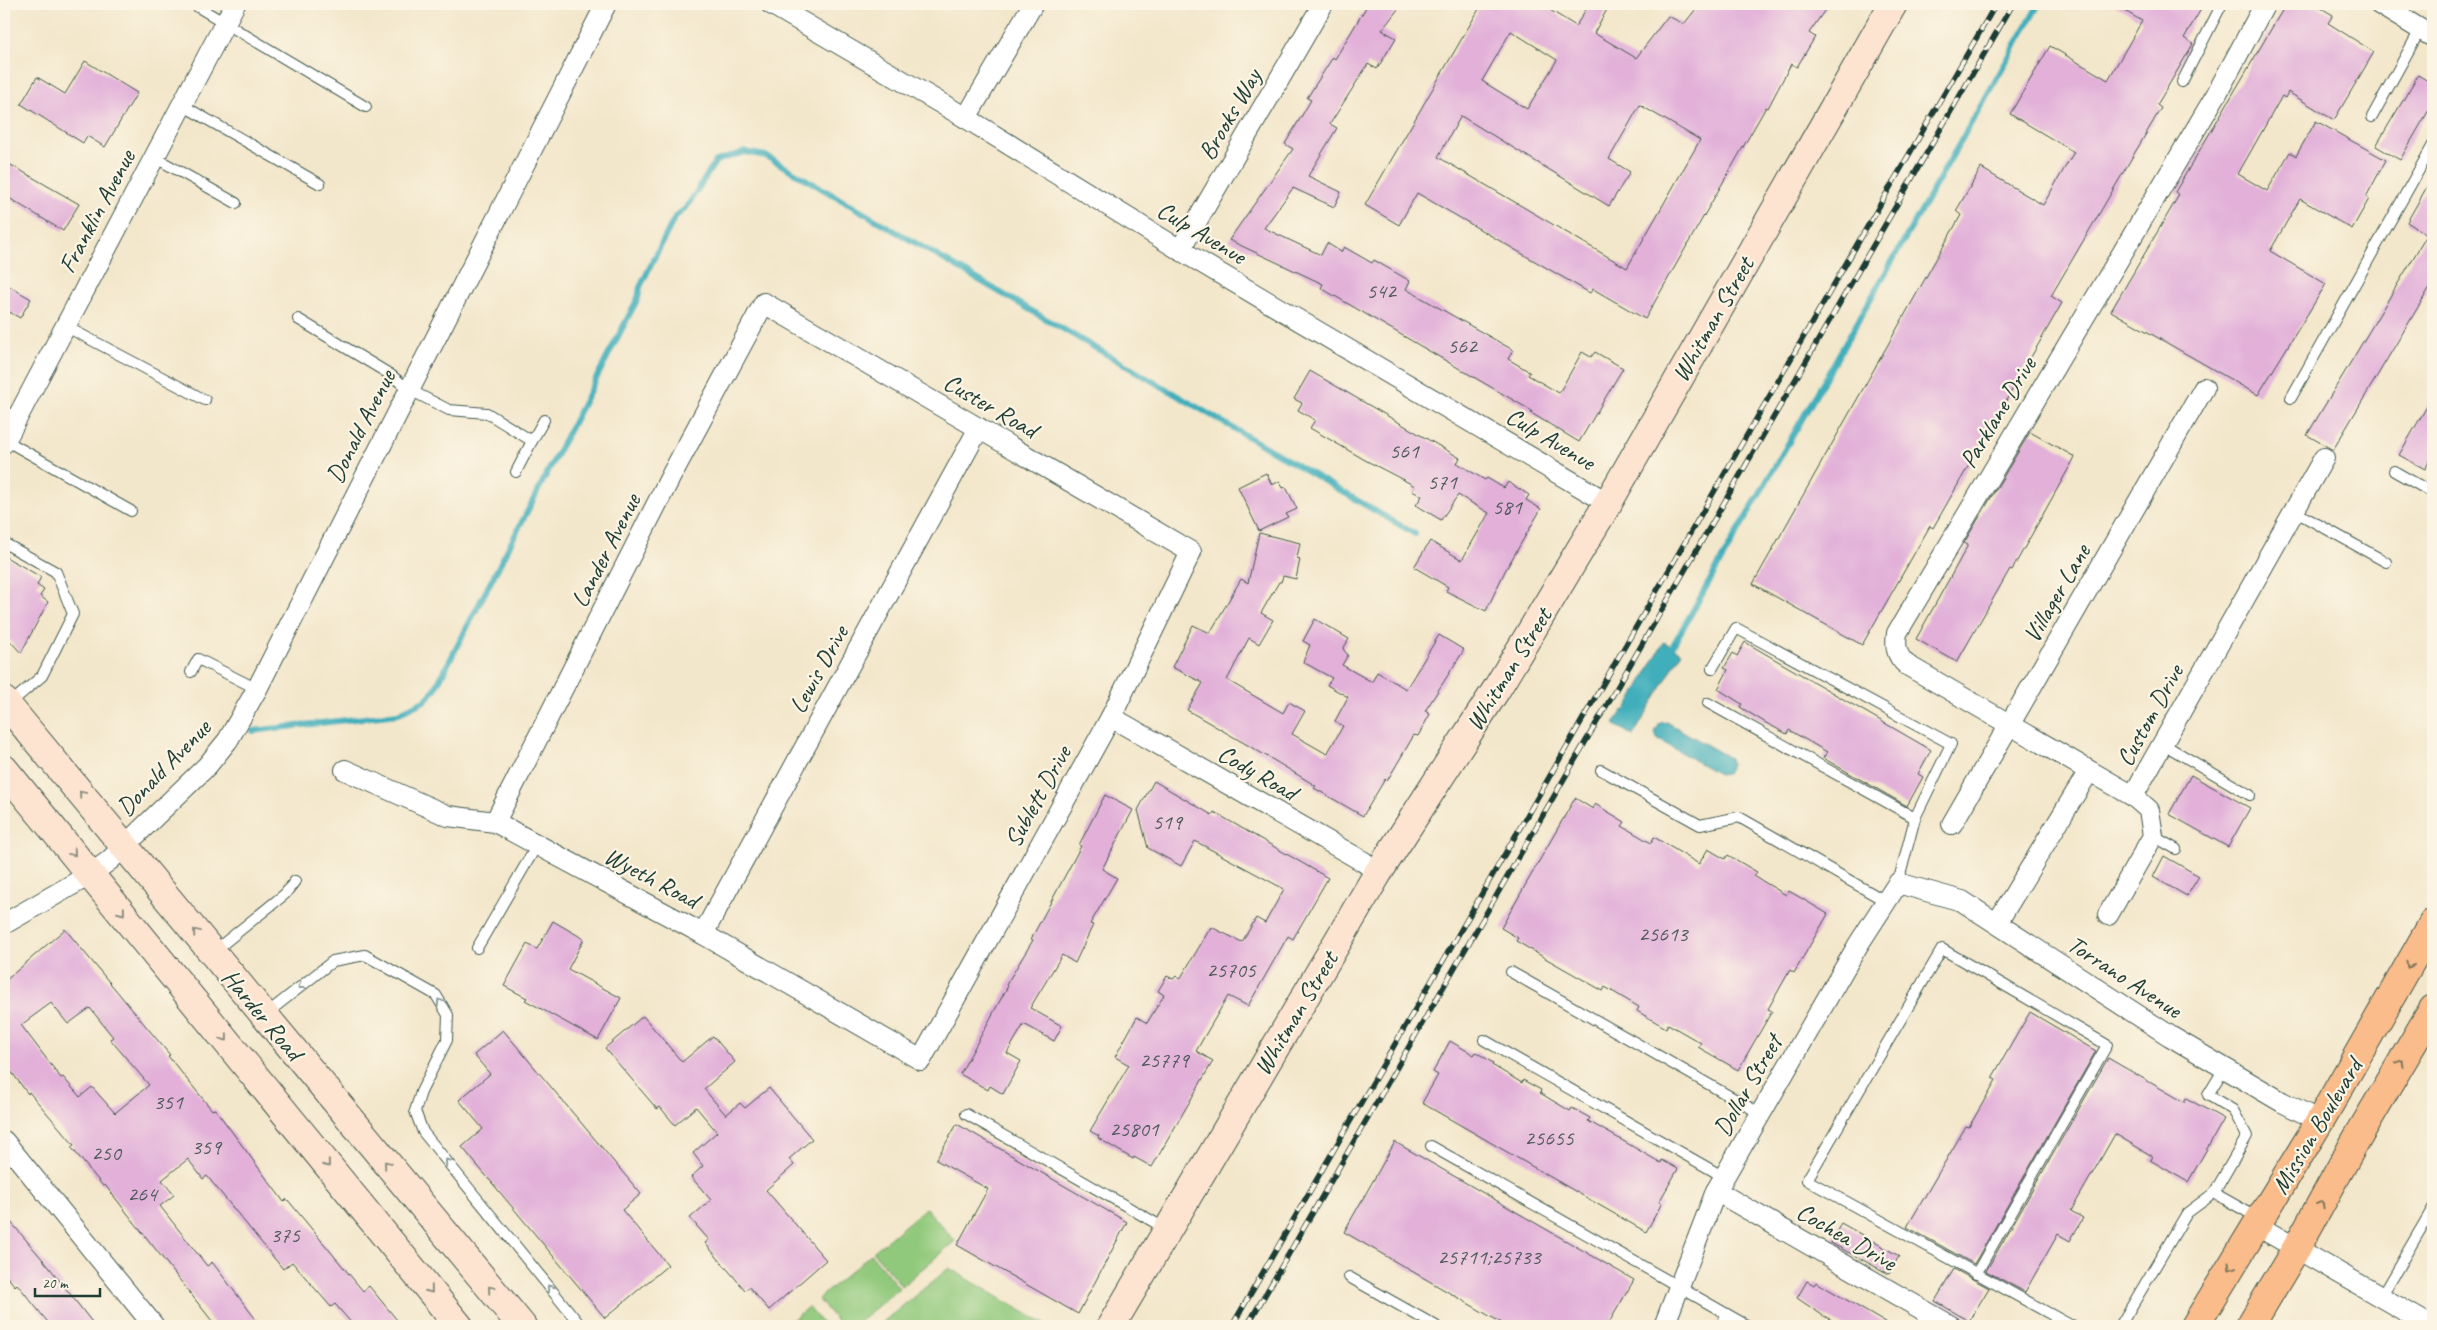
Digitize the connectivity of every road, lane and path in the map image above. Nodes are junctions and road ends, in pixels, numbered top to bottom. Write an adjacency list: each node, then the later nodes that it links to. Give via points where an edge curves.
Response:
1 (193, 4): 12 (lane)
2 (235, 4): 12 (street, Franklin Avenue)
3 (606, 4): 28 (street, Donald Avenue)
4 (771, 4): 18 (street, Culp Avenue)
5 (1033, 4): 18 (street)
6 (1323, 4): 23 (street, Brooks Way)
7 (1893, 4): 40 (street, Whitman Street)
8 (2222, 4): 14 (lane)
9 (2265, 4): 52 (street, Parklane Drive, via 2216,95 1896,633 1897,652 1907,665)
10 (2379, 4): 11 (street)
11 (2404, 10): 13 (street)
12 (225, 23): 15 (street, Franklin Avenue); 16 (lane)
13 (2426, 33): 17 (lane)
14 (2182, 82)
15 (182, 104): 20 (street, Franklin Avenue); 21 (lane)
16 (366, 107)
17 (2372, 117)
18 (966, 118): 23 (street, Culp Avenue)
19 (2433, 145): 29 (lane)
20 (154, 157): 22 (lane); 26 (street, Franklin Avenue)
21 (320, 184)
22 (236, 204)
23 (1180, 250): 40 (street, Culp Avenue)
24 (764, 304): 33 (street, Custer Road); 61 (street, Lander Avenue)
25 (298, 319): 28 (lane, via 391,375)
26 (65, 326): 30 (lane); 31 (street, Franklin Avenue)
27 (2204, 388): 52 (street, Villager Lane)
28 (408, 389): 35 (lane, via 449,410 488,413); 48 (street, Donald Avenue)
29 (2292, 398)
30 (205, 400)
31 (10, 417): 34 (street, Franklin Avenue)
32 (544, 420): 35 (lane)
33 (979, 428): 44 (street, Custer Road); 76 (street, Lewis Drive)
34 (5, 441): 41 (lane)
35 (532, 441): 38 (lane)
36 (2324, 458): 42 (street, Custom Drive)
37 (2394, 471): 39 (lane)
38 (516, 472)
39 (2433, 493)
40 (1608, 503): 67 (street, Whitman Street, via 1496,690)
41 (131, 511)
42 (2294, 511): 45 (lane); 53 (street, Custom Drive)
43 (4, 543): 49 (lane, via 56,572 73,614 42,676)
44 (1191, 552): 51 (street, Sublett Drive)
45 (2386, 562)
46 (1712, 669): 60 (lane, via 1736,628 1951,744)
47 (191, 672): 48 (lane, via 198,659)
48 (257, 689): 64 (street, Donald Avenue, via 228,740 206,766)
49 (6, 703): 64 (street, Harder Road, one-way to 49)
50 (1708, 703): 60 (lane)
51 (1110, 718): 67 (street, Cody Road, via 1364,862); 83 (street, Sublett Drive)
52 (2011, 726): 57 (street, Parklane Drive); 62 (street, Villager Lane)
53 (2163, 744): 58 (lane); 59 (street, Custom Drive)
54 (4, 769): 68 (street, Harder Road, one-way to 68)
55 (345, 770): 61 (street, Wyeth Road, via 448,816)
56 (1601, 770): 71 (lane, via 1700,825 1739,817)
57 (2088, 771): 59 (street, Custom Drive); 75 (street, Custom Drive)
58 (2250, 795)
59 (2134, 796): 63 (street, via 2149,810)
60 (1915, 818): 70 (lane)
61 (495, 822): 65 (street, Wyeth Road)
62 (1952, 824)
63 (2153, 836): 66 (lane); 72 (street)
64 (124, 845): 68 (street, Donald Avenue); 78 (street, Harder Road, one-way to 64)
65 (537, 845): 76 (street, Wyeth Road); 77 (lane)
66 (2176, 849)
67 (1378, 873): 94 (street, Whitman Street)
68 (91, 874): 74 (street, Donald Avenue); 102 (street, Harder Road, one-way to 102)
69 (295, 881): 78 (lane, via 285,894)
70 (1898, 883): 71 (street, Dollar Street); 75 (street, Torrano Avenue, via 1962,901)
71 (1887, 902): 86 (street, Dollar Street, via 1858,945)
72 (2108, 915)
73 (2433, 923): 87 (main road, Mission Boulevard, one-way to 87)
74 (4, 924)
75 (1997, 924): 84 (street, Torrano Avenue, via 2170,1036)
76 (703, 934): 83 (street, Wyeth Road)
77 (477, 948)
78 (213, 952): 81 (street, Harder Road)
79 (1511, 972): 86 (lane)
80 (2433, 1009): 95 (main road, Mission Boulevard, one-way to 80)
81 (264, 1015): 103 (street, Harder Road, one-way to 81); 104 (lane, one-way to 81, via 424,1132 415,1111 447,1040 448,1015 436,996 365,955 333,962)
82 (1484, 1040): 90 (lane)
83 (921, 1060)
84 (2224, 1067): 87 (street, Torrano Avenue); 91 (lane, via 2208,1095 2233,1110 2247,1136)
85 (966, 1114): 94 (lane)
86 (1761, 1114): 90 (street, Dollar Street)
87 (2320, 1122): 93 (main road, Mission Boulevard)
88 (4, 1141): 101 (street)
89 (1431, 1146): 98 (lane)
90 (1720, 1184): 98 (street, Dollar Street); 110 (street, Cochea Drive)
91 (2214, 1194): 93 (lane); 112 (lane, via 2188,1213)
92 (2433, 1208): 99 (lane)
93 (2258, 1222): 95 (street); 113 (main road, Mission Boulevard, one-way to 113)
94 (1166, 1229): 105 (street, Whitman Street)
95 (2298, 1247): 99 (street); 114 (main road, Mission Boulevard)
96 (1976, 1274): 96 (lane, via 1807,1180 1942,949 2107,1045); 111 (lane)
97 (1349, 1277): 106 (lane)
98 (1679, 1287): 100 (lane); 107 (street, Dollar Street)
99 (2382, 1297): 115 (street)
100 (1726, 1314): 108 (lane); 109 (lane)
101 (154, 1326)
102 (459, 1326)
103 (522, 1326)
104 (581, 1326)
105 (1111, 1326)
106 (1436, 1326)
107 (1664, 1326)
108 (1721, 1326)
109 (1748, 1326)
110 (1951, 1326)
111 (2072, 1326)
112 (2120, 1326)
113 (2195, 1326)
114 (2250, 1326)
115 (2431, 1326)

